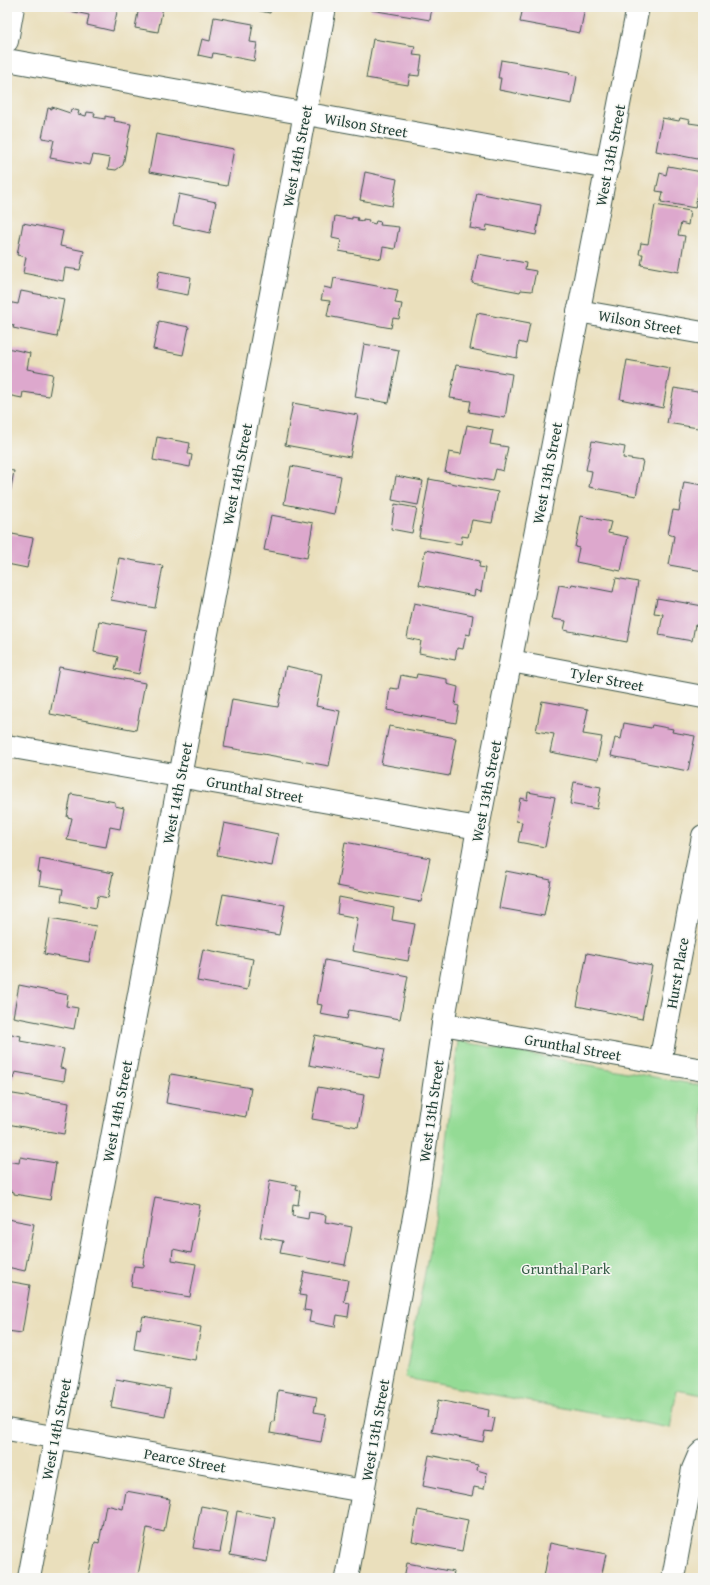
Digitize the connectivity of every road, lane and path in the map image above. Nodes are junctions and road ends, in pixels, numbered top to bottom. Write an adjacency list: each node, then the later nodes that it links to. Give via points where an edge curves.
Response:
1 (13, 7): 4 (street)
2 (325, 7): 6 (street, West 14th Street)
3 (638, 7): 7 (street, West 13th Street)
4 (7, 41)
5 (7, 60): 6 (street, Wilson Street)
6 (304, 114): 7 (street, Wilson Street); 13 (street, West 14th Street)
7 (608, 168): 8 (street, West 13th Street)
8 (578, 311): 9 (street, Wilson Street); 10 (street, West 13th Street)
9 (703, 333)
10 (511, 661): 11 (street, Tyler Street); 14 (street, West 13th Street)
11 (703, 697)
12 (7, 746): 13 (street, Grunthal Street)
13 (180, 776): 14 (street, Grunthal Street); 20 (street, West 14th Street)
14 (478, 828): 16 (street, West 13th Street)
15 (703, 836): 17 (street, Hurst Place)
16 (443, 1024): 17 (street, Grunthal Street); 22 (street, West 13th Street, via 418,1195)
17 (660, 1062): 18 (street, Grunthal Street)
18 (703, 1070)
19 (7, 1429): 20 (street, Pearce Street)
20 (54, 1438): 22 (street, Pearce Street); 23 (street, West 14th Street)
21 (703, 1451): 25 (street, via 693,1470)
22 (364, 1491): 24 (street, West 13th Street)
23 (29, 1578)
24 (347, 1578)
25 (673, 1578)

